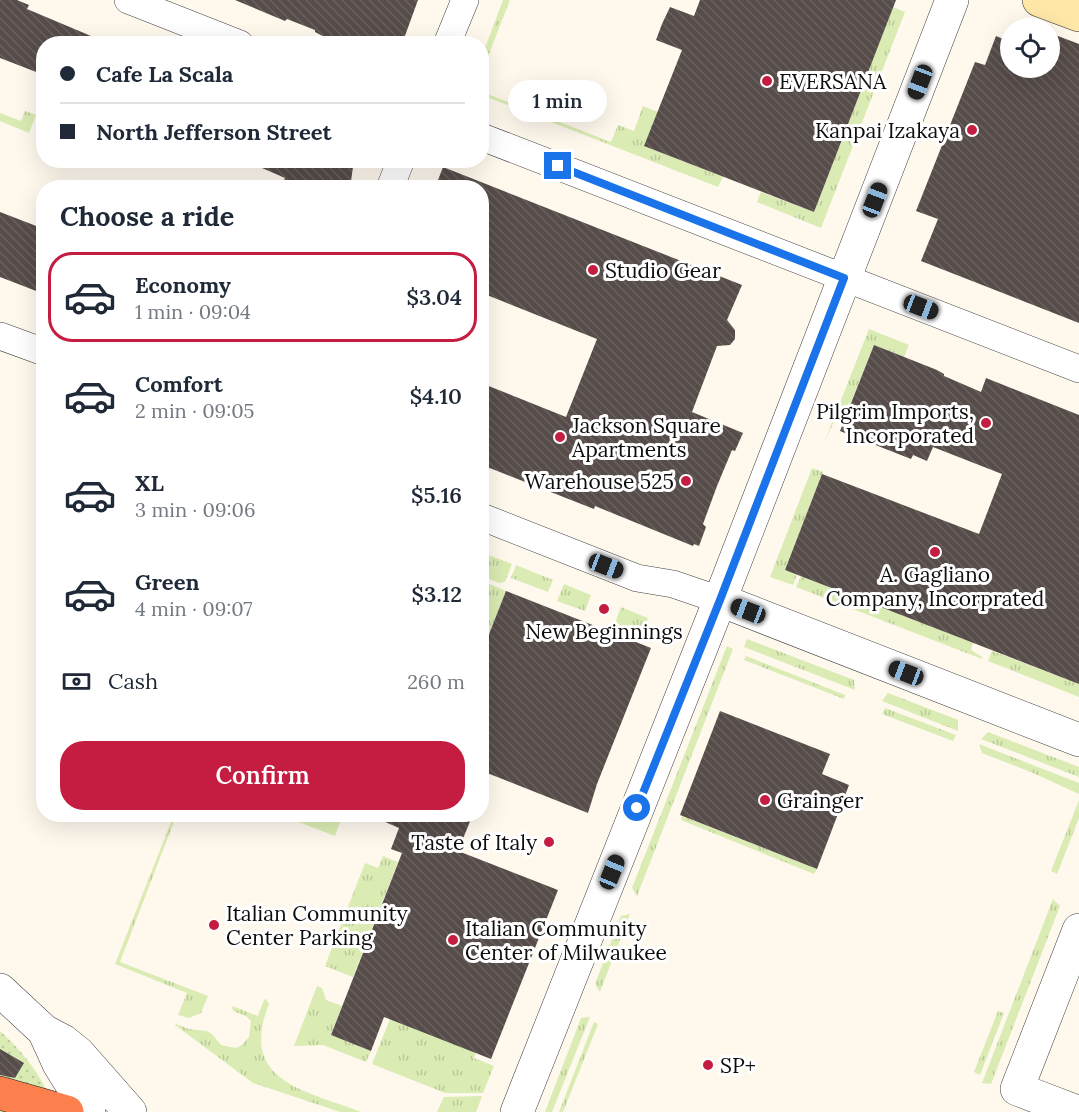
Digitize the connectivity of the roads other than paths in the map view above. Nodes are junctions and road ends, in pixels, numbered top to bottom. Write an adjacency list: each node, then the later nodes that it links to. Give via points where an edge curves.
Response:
1 (128, 0): 6 (street)
2 (465, 0): 7 (street)
3 (952, 0): 9 (street)
4 (1040, 0): 5 (main road)
5 (1079, 15)
6 (220, 36)
7 (450, 36)
8 (489, 140): 9 (street)
9 (844, 278): 12 (street); 14 (street)
10 (0, 336): 11 (street)
11 (36, 349)
12 (1079, 369)
13 (489, 520): 14 (street, via 637,578 682,586)
14 (720, 600): 15 (street); 23 (street)
15 (1079, 740)
16 (1079, 930): 24 (street, via 1017,1089)
17 (0, 990): 18 (street)
18 (44, 1031): 21 (street, via 59,1065); 22 (street, via 78,1053)
19 (0, 1093): 20 (highway)
20 (67, 1112)
21 (89, 1112)
22 (130, 1112)
23 (517, 1112)
24 (1077, 1112)

